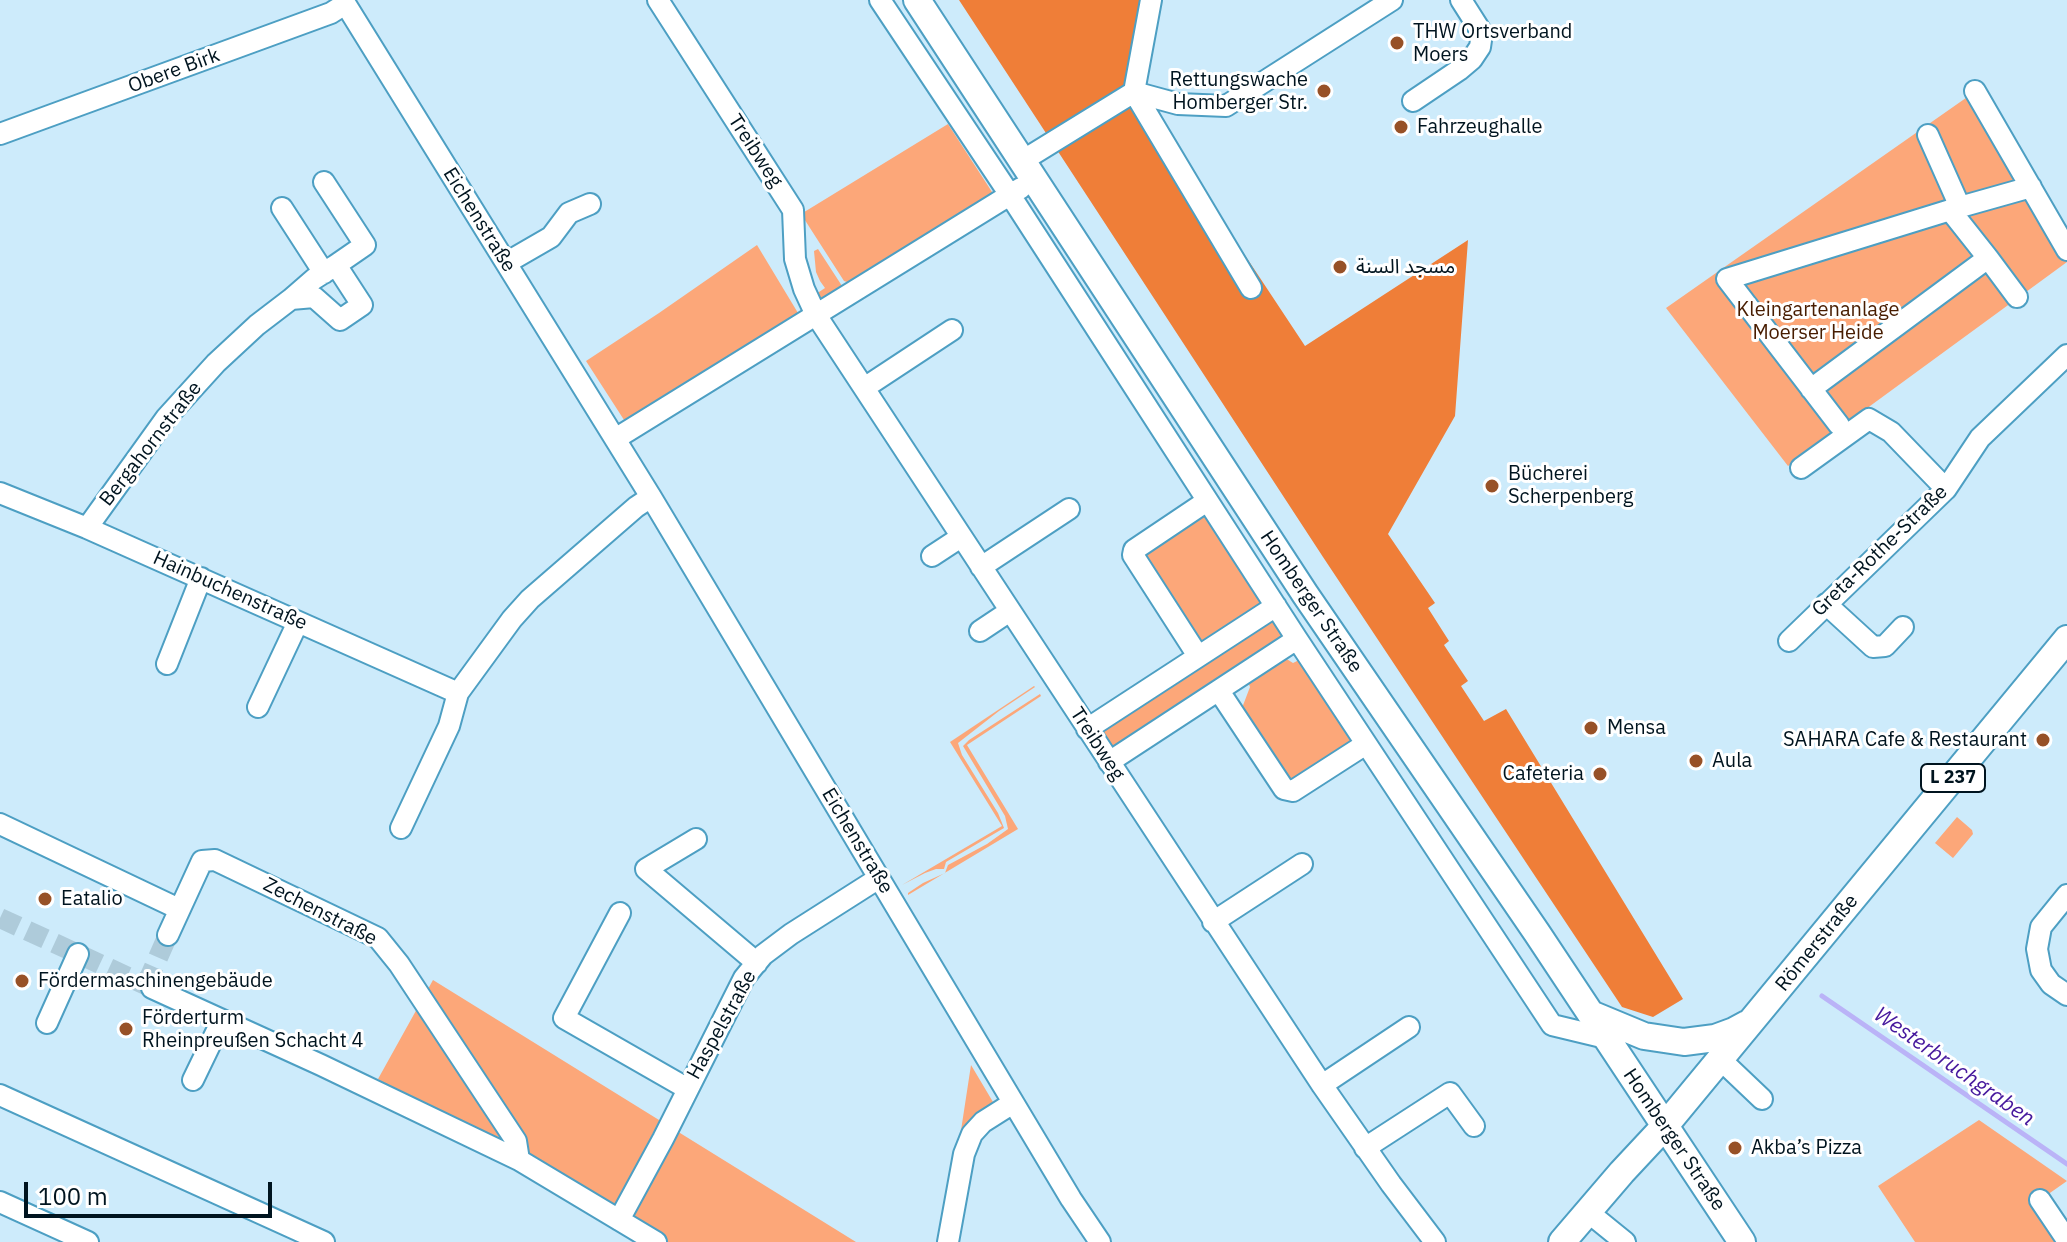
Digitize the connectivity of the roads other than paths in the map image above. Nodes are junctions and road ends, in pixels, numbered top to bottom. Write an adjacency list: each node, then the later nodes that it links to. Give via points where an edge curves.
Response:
1 (658, 0): 27 (street, Treibweg, via 793,210 795,259)
2 (880, 0): 16 (street, Homberger Straße)
3 (917, 0): 13 (main road, Homberger Straße)
4 (1151, 0): 9 (street)
5 (1392, 0): 9 (street, via 1226,106 1178,104)
6 (1461, 0): 10 (street, via 1482,33 1480,47 1459,70)
7 (344, 2): 11 (street, Obere Birk, via 331,13); 22 (street, Eichenstraße)
8 (1975, 91): 15 (street)
9 (1134, 92): 13 (street); 24 (street)
10 (1413, 101)
11 (0, 134)
12 (1928, 135): 19 (street)
13 (1029, 171): 16 (street); 76 (main road, Homberger Straße, via 1305,594)
14 (324, 182): 23 (street, Bergahornstraße, via 365,245)
15 (2031, 187): 19 (street); 20 (street)
16 (1010, 195): 27 (street); 38 (street, Homberger Straße)
17 (590, 204): 22 (street, via 569,213 551,237)
18 (282, 208): 23 (street)
19 (1955, 208): 21 (street); 31 (street, via 1727,279)
20 (2067, 250)
21 (1988, 258): 25 (street); 31 (street)
22 (506, 263): 33 (street, Eichenstraße)
23 (330, 269): 26 (street, Bergahornstraße); 26 (street, via 362,305 340,320 314,297)
24 (1251, 288)
25 (2017, 297)
26 (291, 299): 40 (street, Bergahornstraße, via 190,391)
27 (816, 315): 30 (street, Treibweg); 33 (street)
28 (952, 330): 30 (street)
29 (2067, 355): 35 (street, Greta-Rothe-Straße, via 1980,438)
30 (864, 388): 41 (street, Treibweg)
31 (1811, 389): 32 (street)
32 (1839, 425)
33 (615, 439): 37 (street, Eichenstraße)
34 (1801, 468): 35 (street, via 1869,419 1891,432)
35 (1946, 489): 45 (street, Greta-Rothe-Straße)
36 (0, 493): 40 (street, Hainbuchenstraße)
37 (651, 497): 57 (street, via 507,614); 66 (street, Eichenstraße)
38 (1207, 501): 46 (street, Homberger Straße); 54 (street, via 1133,555)
39 (1069, 509): 43 (street)
40 (87, 528): 44 (street, Hainbuchenstraße)
41 (961, 537): 42 (street); 43 (street, Treibweg)
42 (932, 556)
43 (981, 567): 47 (street, Treibweg)
44 (201, 578): 48 (street, Hainbuchenstraße); 55 (street)
45 (1826, 604): 49 (street, via 1873,647 1885,646); 53 (street, Greta-Rothe-Straße)
46 (1276, 606): 51 (street, Homberger Straße); 54 (street, Homberger Straße)
47 (1010, 611): 50 (street); 59 (street, Treibweg)
48 (298, 622): 57 (street, Hainbuchenstraße); 58 (street)
49 (1903, 627)
50 (980, 631)
51 (1297, 639): 56 (street, Homberger Straße); 60 (street, Homberger Straße)
52 (2067, 639): 78 (main road, Römerstraße / L 237)
53 (1789, 641)
54 (1198, 656): 59 (street, Homberger Straße)
55 (167, 664)
56 (1219, 691): 60 (street, via 1284,789 1293,791); 61 (street, Homberger Straße)
57 (458, 693): 63 (street, via 449,726)
58 (258, 707)
59 (1087, 729): 61 (street, Treibweg)
60 (1366, 744): 81 (street, Homberger Straße, via 1552,1025)
61 (1109, 762): 70 (street, Treibweg)
62 (0, 824): 68 (street)
63 (401, 828)
64 (696, 839): 73 (street, via 646,869)
65 (1302, 864): 70 (street)
66 (879, 878): 73 (street, Haspelstraße, via 791,934); 88 (street, Eichenstraße)
67 (2067, 895): 75 (street, via 2041,927 2037,949 2041,970)
68 (179, 909): 71 (street, Zechenstraße); 92 (street, Zechenstraße, via 202,861 215,860 378,938 516,1141)
69 (620, 913): 85 (street, via 564,1018)
70 (1213, 922): 84 (street, Treibweg)
71 (168, 935)
72 (78, 954): 79 (street)
73 (757, 963): 85 (street, Haspelstraße, via 744,978)
74 (152, 988): 77 (street)
75 (2067, 995)
76 (1591, 1014): 78 (main road, via 1644,1036 1684,1042 1715,1038); 81 (main road, Homberger Straße)
77 (222, 1020): 83 (street); 92 (street)
78 (1753, 1020): 82 (main road, Römerstraße / L 237)
79 (47, 1023)
80 (1409, 1027): 84 (street)
81 (1606, 1038): 90 (main road, Homberger Straße)
82 (1721, 1060): 87 (street); 90 (main road, Römerstraße / L 237)
83 (193, 1080)
84 (1322, 1085): 91 (street, Treibweg)
85 (688, 1089): 96 (street, Haspelstraße)
86 (0, 1095): 99 (street)
87 (1762, 1099)
88 (1013, 1103): 101 (street, via 972,1134); 102 (street, Eichenstraße)
89 (1474, 1126): 91 (street, via 1450,1093)
90 (1664, 1127): 95 (main road, Römerstraße / L 237); 106 (main road, Homberger Straße)
91 (1365, 1148): 103 (street, Treibweg)
92 (519, 1160): 96 (street)
93 (2040, 1200): 97 (street)
94 (0, 1202): 98 (street)
95 (1588, 1212): 104 (main road, Römerstraße / L 237); 105 (street)
96 (619, 1220): 100 (street)
97 (2067, 1240)
98 (88, 1242)
99 (324, 1242)
100 (656, 1242)
101 (948, 1242)
102 (1100, 1242)
103 (1435, 1242)
104 (1562, 1242)
105 (1625, 1242)
106 (1742, 1242)

